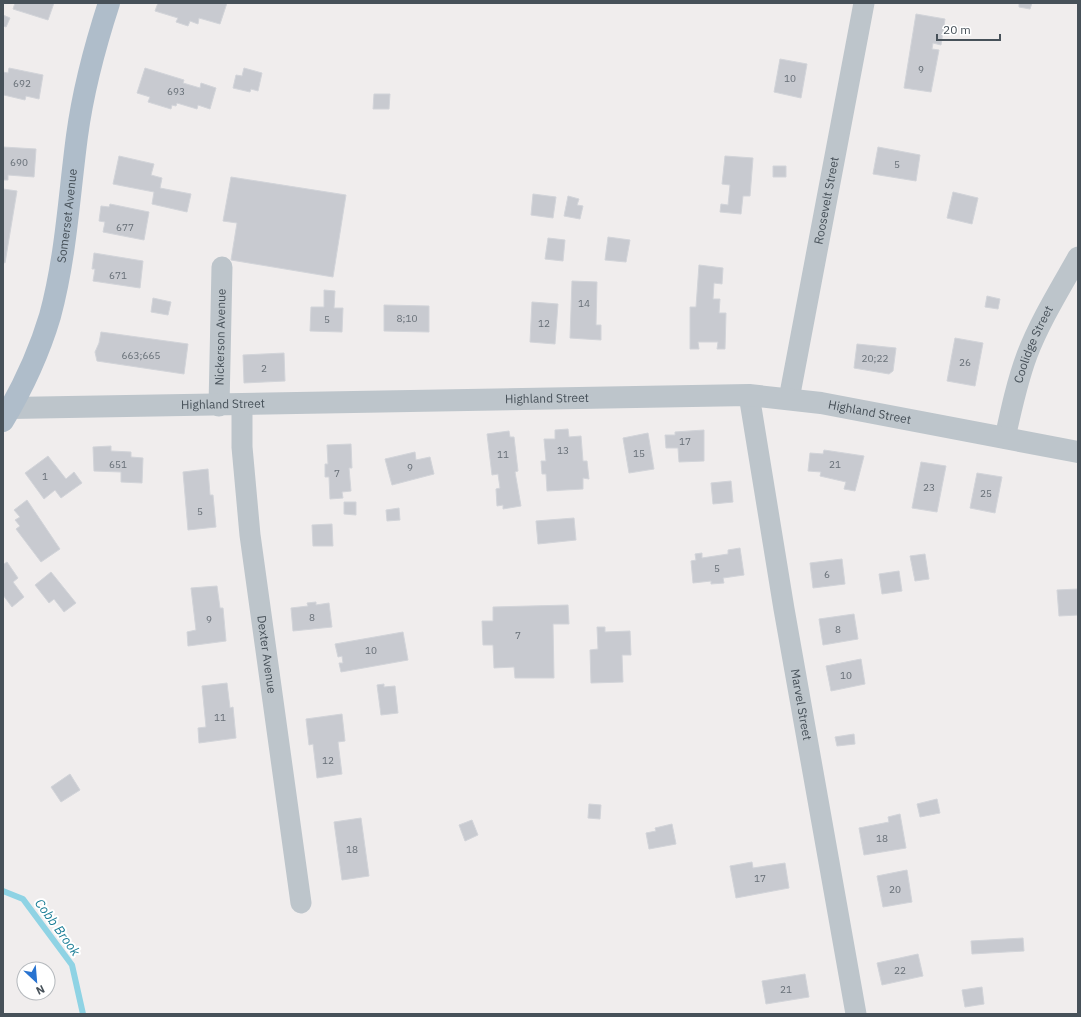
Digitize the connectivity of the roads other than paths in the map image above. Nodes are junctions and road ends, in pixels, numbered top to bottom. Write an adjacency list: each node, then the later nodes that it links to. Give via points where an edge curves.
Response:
1 (109, 3): 9 (main road, Somerset Avenue, via 86,88 77,135 56,292 38,347)
2 (864, 3): 6 (street, Roosevelt Street)
3 (1078, 257): 10 (street, Coolidge Street, via 1027,355)
4 (222, 267): 8 (street, Nickerson Avenue)
5 (749, 395): 6 (street, Highland Street); 7 (street, Highland Street); 13 (street, Marvel Street)
6 (789, 399): 10 (street, Highland Street)
7 (242, 405): 8 (street, Highland Street); 12 (street, Dexter Avenue, via 242,447 252,554)
8 (219, 406): 9 (street, Highland Street)
9 (7, 415)
10 (1005, 438): 11 (street, Highland Street)
11 (1078, 452)
12 (301, 902)
13 (856, 1014)

